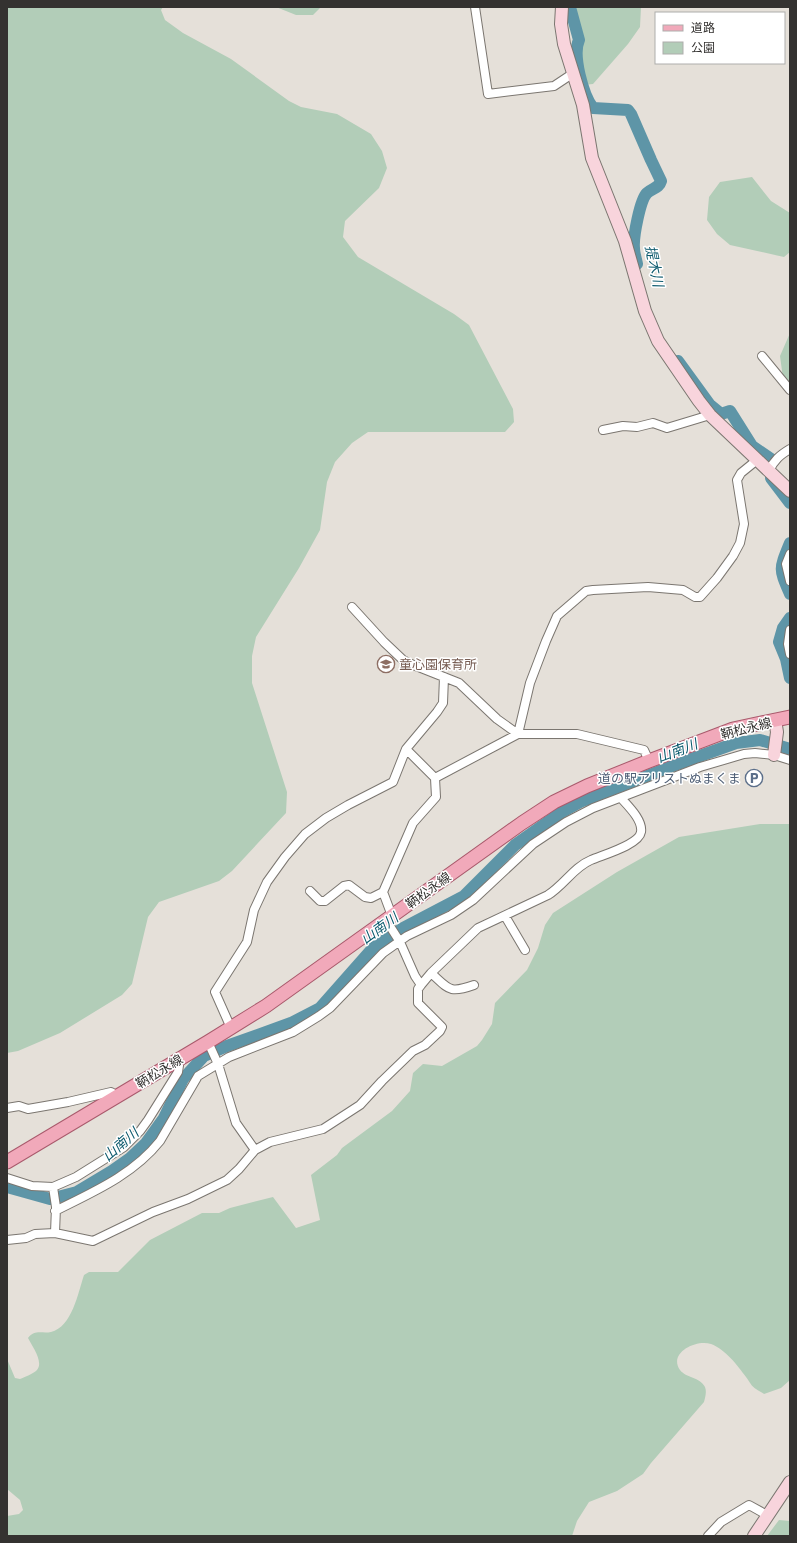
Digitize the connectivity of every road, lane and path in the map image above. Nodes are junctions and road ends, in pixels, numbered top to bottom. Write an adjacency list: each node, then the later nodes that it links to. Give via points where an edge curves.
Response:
1 (474, 7): 3 (street, via 488,94 554,86)
2 (562, 7): 3 (street, via 561,24)
3 (572, 74): 6 (street, via 582,105 592,158 625,241 645,311 658,341)
4 (762, 356): 5 (street)
5 (790, 390)
6 (710, 415): 7 (street, via 667,428 653,423); 9 (street)
7 (603, 430)
8 (790, 449): 10 (street, via 774,461)
9 (758, 460): 10 (street); 20 (street, via 741,473 737,480 744,524 740,543 717,578 700,597 683,590 648,587 593,590 586,591 557,616 530,683)
10 (769, 471): 11 (street)
11 (790, 491)
12 (790, 554): 13 (street, via 786,564)
13 (790, 581)
14 (352, 607): 17 (street, via 403,660)
15 (790, 630): 16 (street)
16 (790, 654)
17 (444, 677): 20 (street, via 459,683 497,719); 21 (street, via 443,703)
18 (790, 717): 19 (main road, 鞆松永線)
19 (776, 726): 22 (street); 24 (main road, 鞆松永線, via 734,730)
20 (518, 734): 24 (street, via 577,734 644,750); 25 (street)
21 (406, 750): 25 (street); 36 (street, via 393,782 326,818 305,834 267,882 254,910 247,942 215,992)
22 (774, 753): 23 (street); 26 (street, via 744,754 700,767)
23 (790, 760)
24 (648, 761): 30 (main road, 鞆松永線, via 554,802)
25 (435, 778): 28 (street, via 436,797 413,823)
26 (622, 798): 29 (street, via 640,822 639,837 631,844 586,862 556,890); 31 (street, via 593,808 566,822 533,844 473,900 451,915)
27 (310, 891): 28 (street, via 320,901 325,901 349,885 365,897 371,898)
28 (383, 892): 30 (street)
29 (505, 916): 32 (street); 33 (street, via 478,928)
30 (390, 921): 31 (street); 36 (main road, 鞆松永線)
31 (399, 940): 34 (street); 39 (street, via 330,1008 315,1019 293,1032)
32 (524, 950)
33 (431, 973): 34 (street); 35 (street, via 454,990)
34 (421, 985): 42 (street, via 418,989 418,1003 442,1027 440,1031 425,1045 413,1051 360,1106 323,1129 270,1142)
35 (474, 985)
36 (231, 1028): 37 (main road, 鞆松永線)
37 (209, 1045): 38 (main road, 鞆松永線); 39 (street)
38 (180, 1059): 40 (main road, 鞆松永線); 45 (street, via 178,1072 140,1131 124,1147 104,1161)
39 (217, 1062): 42 (street, via 236,1122); 46 (street, via 198,1076 160,1141 139,1163 109,1184)
40 (118, 1096): 41 (street, via 111,1092 35,1108); 43 (main road, 鞆松永線)
41 (7, 1108)
42 (255, 1150): 47 (street, via 227,1180 93,1241)
43 (7, 1162)
44 (7, 1178): 45 (street, via 32,1186)
45 (54, 1189): 46 (street)
46 (55, 1209): 47 (street)
47 (55, 1233): 48 (street)
48 (7, 1240)
49 (790, 1482): 50 (street)
50 (768, 1515): 51 (street, via 749,1505 721,1522); 52 (street)
51 (708, 1536)
52 (754, 1536)

